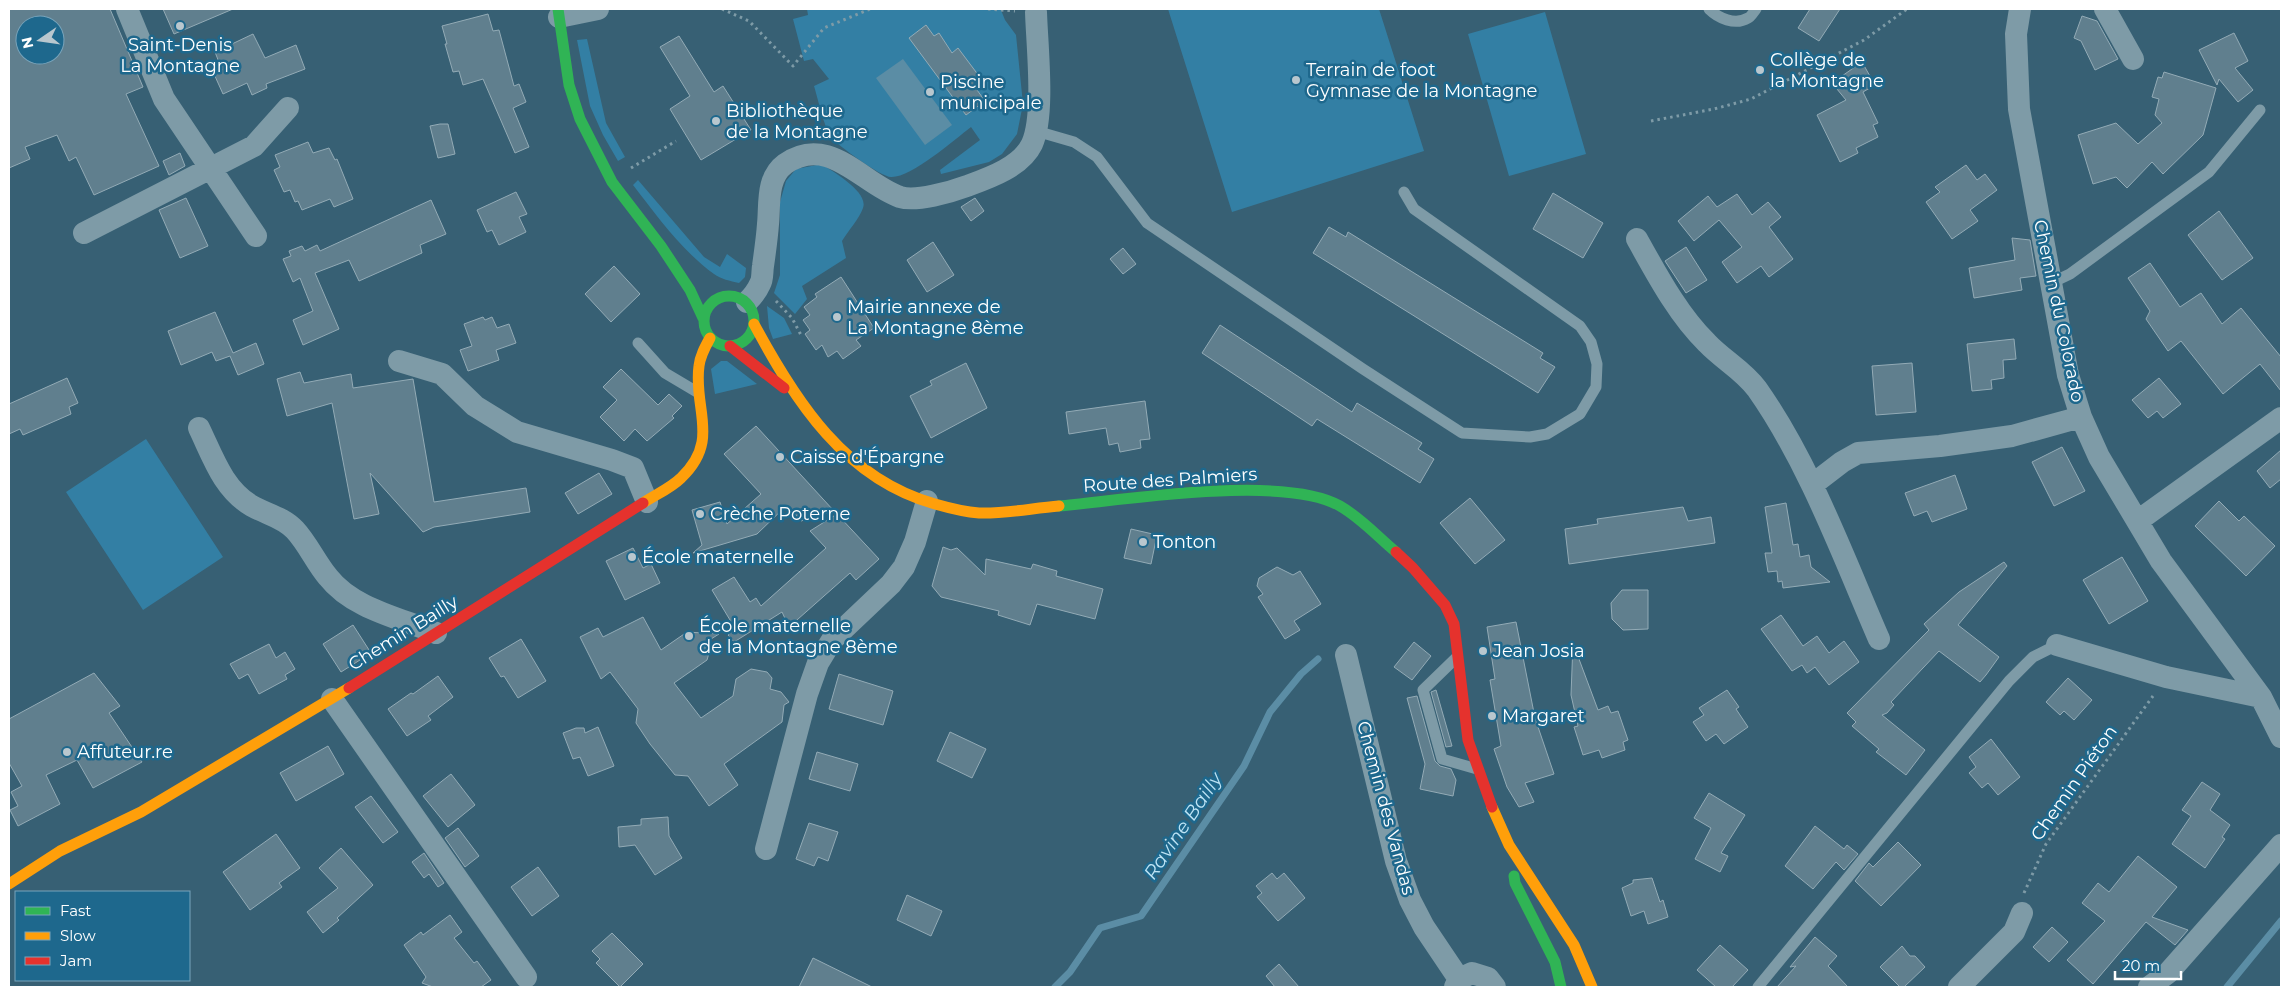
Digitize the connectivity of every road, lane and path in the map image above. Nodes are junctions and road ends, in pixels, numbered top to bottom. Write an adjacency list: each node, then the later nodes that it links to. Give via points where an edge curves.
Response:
1 (127, 9): 18 (street, via 158,88)
2 (598, 9): 11 (street)
3 (722, 9): 4 (path, via 749,21 792,66 824,28)
4 (870, 9)
5 (1709, 9): 6 (lane, via 1716,16 1732,21 1748,18)
6 (1756, 9)
7 (1907, 9): 15 (path, via 1864,40 1751,99)
8 (2020, 9): 27 (street, Chemin du Colorado, via 2016,34 2019,109)
9 (2104, 9): 12 (street)
10 (1036, 11): 16 (street, via 1039,120)
11 (559, 13): 19 (main road, via 569,85 577,113)
12 (2133, 60)
13 (288, 108): 18 (street, via 254,146)
14 (2260, 110): 27 (lane, via 2209,172 2070,274)
15 (1651, 121)
16 (1036, 131): 20 (lane, via 1074,142 1097,157 1147,223 1462,432 1530,437 1547,434 1580,414 1596,387 1597,364 1591,342 1580,326 1414,209); 26 (street, via 1031,145 998,174 952,192 927,196 902,198 881,189 842,161 823,155 801,157 783,165 773,181 768,202)
17 (676, 141): 19 (path)
18 (210, 169): 21 (street); 22 (street)
19 (611, 179): 24 (main road)
20 (1404, 192)
21 (84, 233)
22 (256, 236)
23 (1636, 239): 41 (street, via 1664,287 1706,342 1740,369 1756,389)
24 (661, 246): 25 (main road); 29 (main road, via 690,290)
25 (694, 274)
26 (761, 283): 28 (street); 31 (path, via 792,318)
27 (2051, 283): 38 (street, Chemin du Colorado, via 2068,375)
28 (747, 302): 29 (main road, via 721,293 710,303); 30 (main road)
29 (703, 318): 32 (main road)
30 (754, 324): 34 (main road, via 746,340); 37 (main road, Route des Palmiers)
31 (802, 337)
32 (710, 338): 34 (main road, via 723,346); 36 (main road, Chemin Bailly, via 699,359)
33 (638, 343): 36 (lane, via 665,372)
34 (730, 346): 37 (main road, Route des Palmiers)
35 (399, 361): 43 (street, via 442,374 475,406 517,432 632,468)
36 (700, 393): 43 (main road, Chemin Bailly, via 703,439 699,454 681,479)
37 (796, 397): 42 (main road, Route des Palmiers, via 838,447 860,466 880,481)
38 (2081, 417): 41 (street, via 2012,436 1858,453); 44 (street, Chemin du Colorado, via 2098,457)
39 (2281, 418): 44 (street)
40 (199, 428): 45 (street, via 223,479 232,490 252,506 283,520 295,530 329,579 364,605)
41 (1812, 485): 46 (street)
42 (927, 501): 49 (main road, Route des Palmiers, via 980,513 1221,492 1307,494 1340,506 1413,568 1445,604 1454,624); 57 (street, via 904,567 891,584 832,640 818,663)
43 (647, 502): 45 (main road, Chemin Bailly)
44 (2138, 520): 51 (street, Chemin du Colorado, via 2161,561)
45 (436, 633): 52 (main road, Chemin Bailly)
46 (1879, 639)
47 (2057, 645): 50 (street); 65 (lane, via 2033,657 2009,681)
48 (1346, 655): 61 (street, Chemin des Vandas, via 1396,861 1410,900)
49 (1457, 657): 54 (main road, Route des Palmiers, via 1466,730); 54 (lane, via 1423,690 1442,760)
50 (2166, 677): 51 (street); 59 (path, Chemin Piéton, via 2046,844 2025,888)
51 (2262, 698): 53 (street, Chemin du Colorado)
52 (332, 699): 58 (main road, Chemin Bailly, via 142,812 60,851); 60 (street)
53 (2281, 737)
54 (1478, 769): 55 (main road, Route des Palmiers)
55 (1509, 845): 63 (main road, via 1515,883 1555,962); 64 (main road, via 1574,945)
56 (2281, 845): 67 (street, via 2168,973)
57 (766, 849)
58 (9, 884)
59 (2022, 913): 66 (street, via 2014,932)
60 (526, 977)
61 (1457, 983): 62 (street, Chemin des Vandas, via 1472,973 1488,978)
62 (1495, 987)
63 (1561, 987)
64 (1592, 987)
65 (1758, 987)
66 (1959, 987)
67 (2149, 987)

